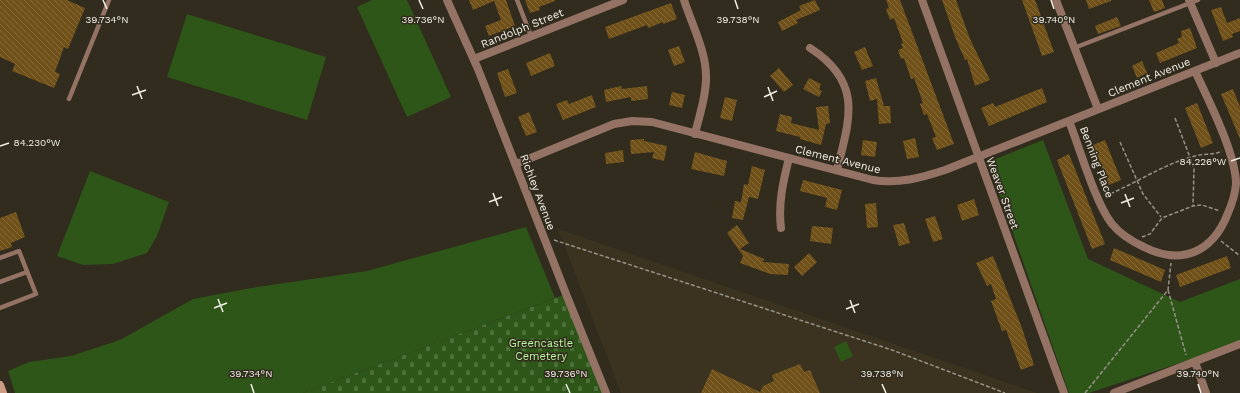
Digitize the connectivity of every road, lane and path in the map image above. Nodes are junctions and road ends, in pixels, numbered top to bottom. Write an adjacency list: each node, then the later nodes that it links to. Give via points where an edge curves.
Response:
1 (109, 0): 16 (lane)
2 (447, 0): 13 (street, Richley Avenue)
3 (517, 0): 9 (lane)
4 (622, 0): 9 (street, Randolph Street)
5 (684, 0): 20 (street, via 700,46 706,79 703,106)
6 (922, 0): 23 (street, Weaver Street)
7 (1056, 0): 11 (street)
8 (1192, 1): 11 (lane); 14 (street)
9 (531, 36): 13 (street, Randolph Street)
10 (810, 48): 27 (street, via 836,69 843,81 848,99 848,123)
11 (1074, 48): 17 (street)
12 (1240, 53): 14 (street, Clement Avenue)
13 (474, 59): 26 (street, Richley Avenue)
14 (1216, 62): 15 (street, Clement Avenue)
15 (1195, 71): 17 (street, Clement Avenue); 22 (street, Benning Place)
16 (69, 99)
17 (1098, 109): 19 (street, Clement Avenue)
18 (1175, 118): 25 (path)
19 (1069, 121): 23 (street, Clement Avenue); 29 (street, Benning Place)
20 (695, 134): 24 (street, Clement Avenue); 26 (street, Clement Avenue, via 652,122 622,122 606,126)
21 (1120, 142): 28 (path)
22 (1227, 149): 25 (path, via 1213,155); 31 (street, Benning Place, via 1236,183)
23 (978, 157): 27 (street, Clement Avenue, via 933,174 896,181 873,180); 50 (street, Weaver Street)
24 (789, 158): 27 (street, Clement Avenue); 33 (street, via 782,184)
25 (1190, 158): 28 (path); 30 (path, via 1194,168)
26 (516, 164): 34 (street, Richley Avenue)
27 (837, 170)
28 (1136, 180): 29 (path, via 1124,188); 32 (path, via 1143,194)
29 (1098, 198): 36 (street, Benning Place, via 1112,224)
30 (1193, 206): 31 (path, via 1202,205); 32 (path)
31 (1228, 214): 35 (street, Benning Place)
32 (1162, 218): 36 (path, via 1150,234)
33 (780, 228)
34 (543, 237): 48 (street, Richley Avenue); 49 (path, via 892,350)
35 (1216, 237): 37 (street, Benning Place, via 1198,251); 38 (path)
36 (1132, 242): 37 (street, Benning Place)
37 (1172, 256): 42 (path)
38 (1240, 256)
39 (0, 258): 40 (lane, via 19,251)
40 (27, 272): 41 (lane); 43 (lane, via 36,294)
41 (0, 282)
42 (1168, 290): 45 (path, via 1186,356); 51 (path)
43 (0, 308)
44 (1240, 344): 45 (street)
45 (1195, 362): 52 (street); 53 (street)
46 (0, 385): 47 (street)
47 (3, 393)
48 (606, 393)
49 (1005, 393)
50 (1064, 393)
51 (1085, 393)
52 (1114, 393)
53 (1206, 393)

